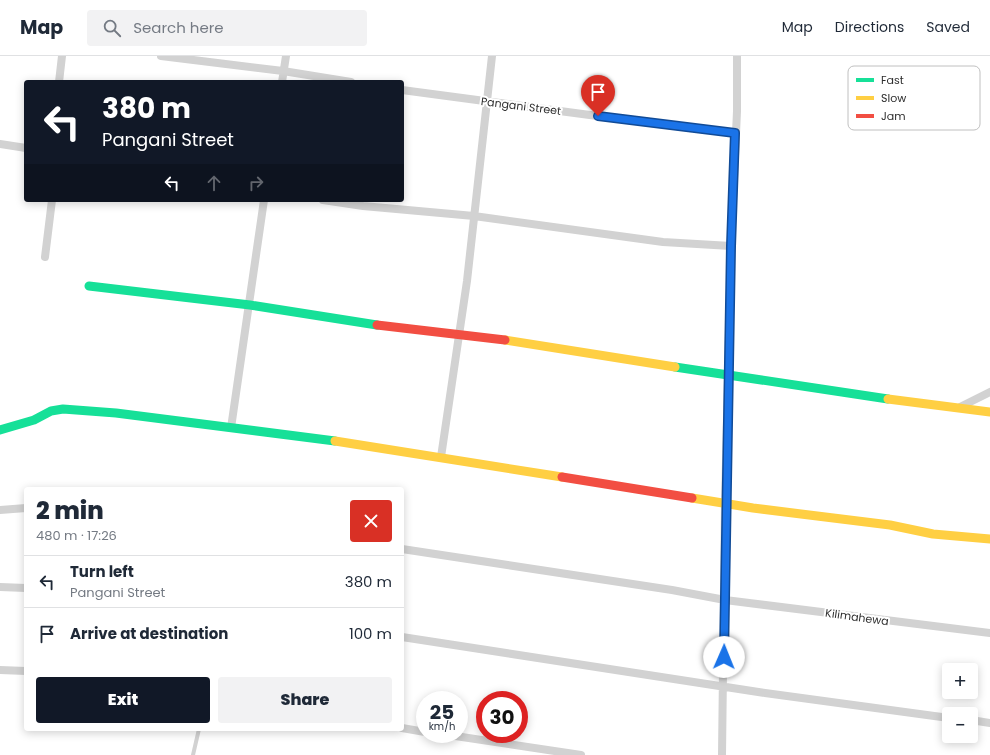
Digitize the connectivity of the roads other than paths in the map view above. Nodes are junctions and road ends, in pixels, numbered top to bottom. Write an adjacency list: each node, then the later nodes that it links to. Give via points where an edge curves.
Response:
1 (62, 56): 7 (street)
2 (161, 56): 6 (street)
3 (286, 56): 6 (street)
4 (492, 56): 11 (street)
5 (737, 56): 12 (street)
6 (283, 71): 8 (street); 9 (street)
7 (59, 80)
8 (282, 80)
9 (339, 80)
10 (404, 90): 11 (street, Pangani Street)
11 (486, 102): 12 (street, Pangani Street); 18 (street)
12 (735, 133): 19 (street)
13 (0, 144): 14 (street)
14 (24, 148)
15 (52, 202): 20 (street)
16 (264, 202): 22 (street)
17 (336, 202): 18 (street)
18 (474, 216): 19 (street, via 663,242); 23 (street)
19 (731, 246): 24 (street)
20 (45, 257)
21 (89, 286): 22 (street)
22 (250, 305): 23 (street, via 409,330); 28 (street)
23 (459, 335): 24 (street); 30 (street)
24 (729, 377): 26 (street); 31 (street)
25 (990, 392): 26 (street)
26 (960, 407): 27 (street)
27 (990, 412)
28 (231, 428): 29 (street, via 116,413 62,409); 30 (street)
29 (0, 430)
30 (440, 456): 31 (street)
31 (725, 503): 34 (street, via 933,534); 38 (street)
32 (24, 508): 33 (street)
33 (0, 510)
34 (990, 539)
35 (404, 549): 38 (street, Kilimahewa)
36 (0, 588): 37 (street)
37 (24, 588)
38 (725, 600): 39 (street, Kilimahewa); 43 (street)
39 (990, 633)
40 (404, 637): 43 (street, via 551,662)
41 (0, 670): 42 (street)
42 (24, 671)
43 (724, 686): 44 (street); 53 (street)
44 (942, 717)
45 (978, 721): 46 (street)
46 (990, 723)
47 (404, 728): 48 (street)
48 (416, 730)
49 (199, 731): 51 (lane)
50 (468, 738): 52 (street)
51 (193, 755)
52 (581, 755)
53 (722, 755)

